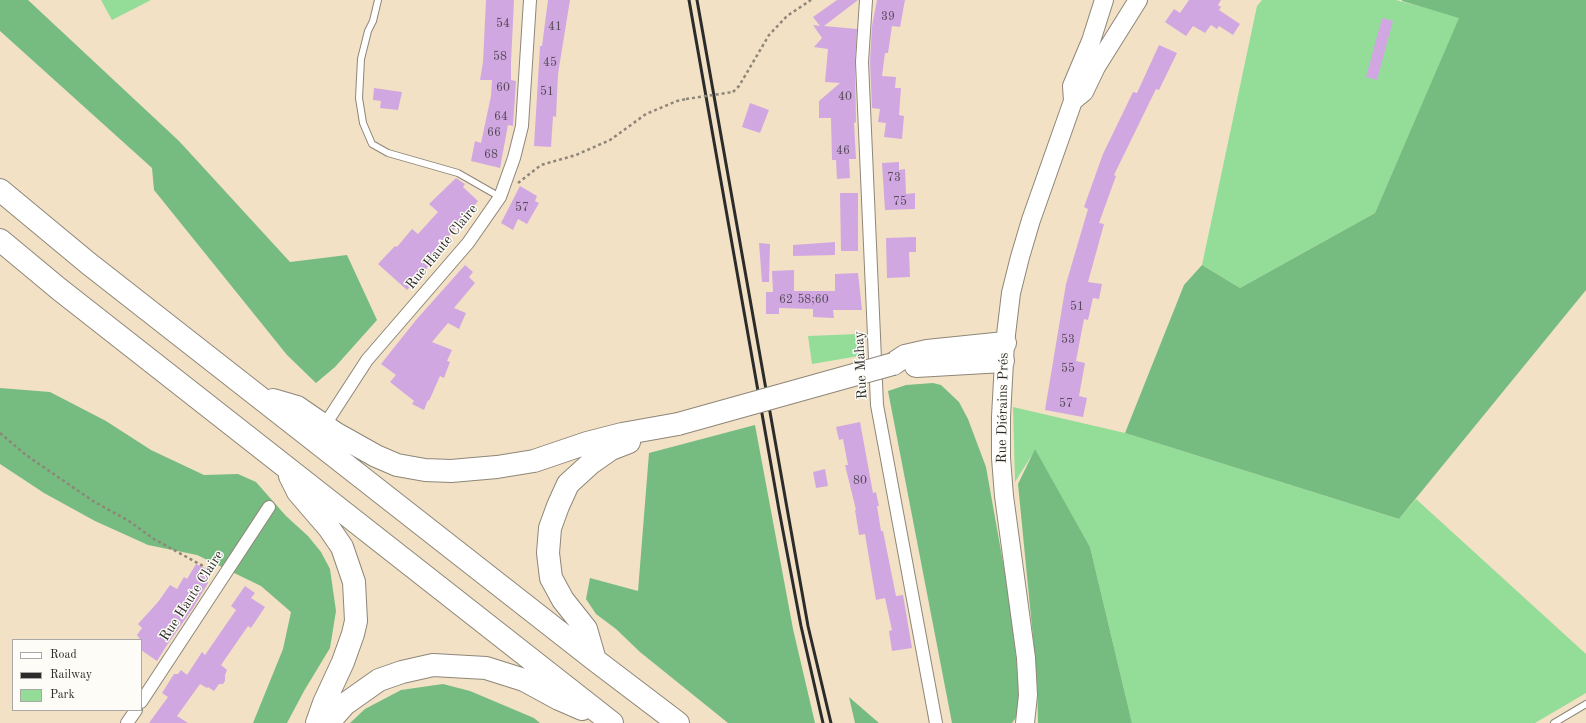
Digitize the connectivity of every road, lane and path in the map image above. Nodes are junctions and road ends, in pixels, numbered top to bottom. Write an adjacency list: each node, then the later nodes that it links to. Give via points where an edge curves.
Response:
1 (378, 0): 9 (lane, via 362,59 359,98 363,123 372,144 388,153 458,173)
2 (530, 0): 9 (street, Rue Haute Claire, via 522,126)
3 (811, 0): 9 (path, bridge, via 787,16 769,36 733,92 677,100 646,114 610,140 576,155 541,165)
4 (866, 0): 28 (street, Rue Mahay, via 862,62 877,405)
5 (1104, 0): 7 (main road, Rue Diérains Prés, via 1092,41 1072,86)
6 (1138, 0): 7 (main road, Rue Diérains Prés, via 1096,67 1084,92)
7 (1073, 102): 11 (main road, Rue Diérains Prés, via 1020,257 1011,293)
8 (0, 190): 12 (highway, via 88,263)
9 (500, 197): 13 (street, Rue Haute Claire, via 468,243 367,360)
10 (0, 240): 16 (highway)
11 (1004, 352): 14 (highway, bridge, via 902,362); 29 (main road, Rue Diérains Prés, via 1001,458 1027,672)
12 (257, 395): 14 (highway, via 297,407 335,433 376,456 397,465 425,470 496,468 534,460 615,436); 19 (highway)
13 (330, 417)
14 (674, 425): 19 (highway, via 611,449 591,463 568,484 550,528 548,553 552,578 563,600 586,629)
15 (0, 433): 18 (path, via 26,455 93,500 154,539 208,567)
16 (284, 465): 23 (highway); 25 (highway, via 298,492 342,547 354,582 356,621 353,634)
17 (269, 507): 18 (street, Rue Haute Claire)
18 (222, 578): 20 (street, Rue Haute Claire)
19 (596, 660): 27 (highway)
20 (142, 700)
21 (1586, 704): 30 (lane)
22 (135, 711): 24 (street)
23 (609, 721): 26 (highway, via 524,680 486,668 433,665 379,680 345,704)
24 (127, 723)
25 (318, 723)
26 (328, 723)
27 (678, 723)
28 (936, 723)
29 (1025, 723)
30 (1554, 723)

